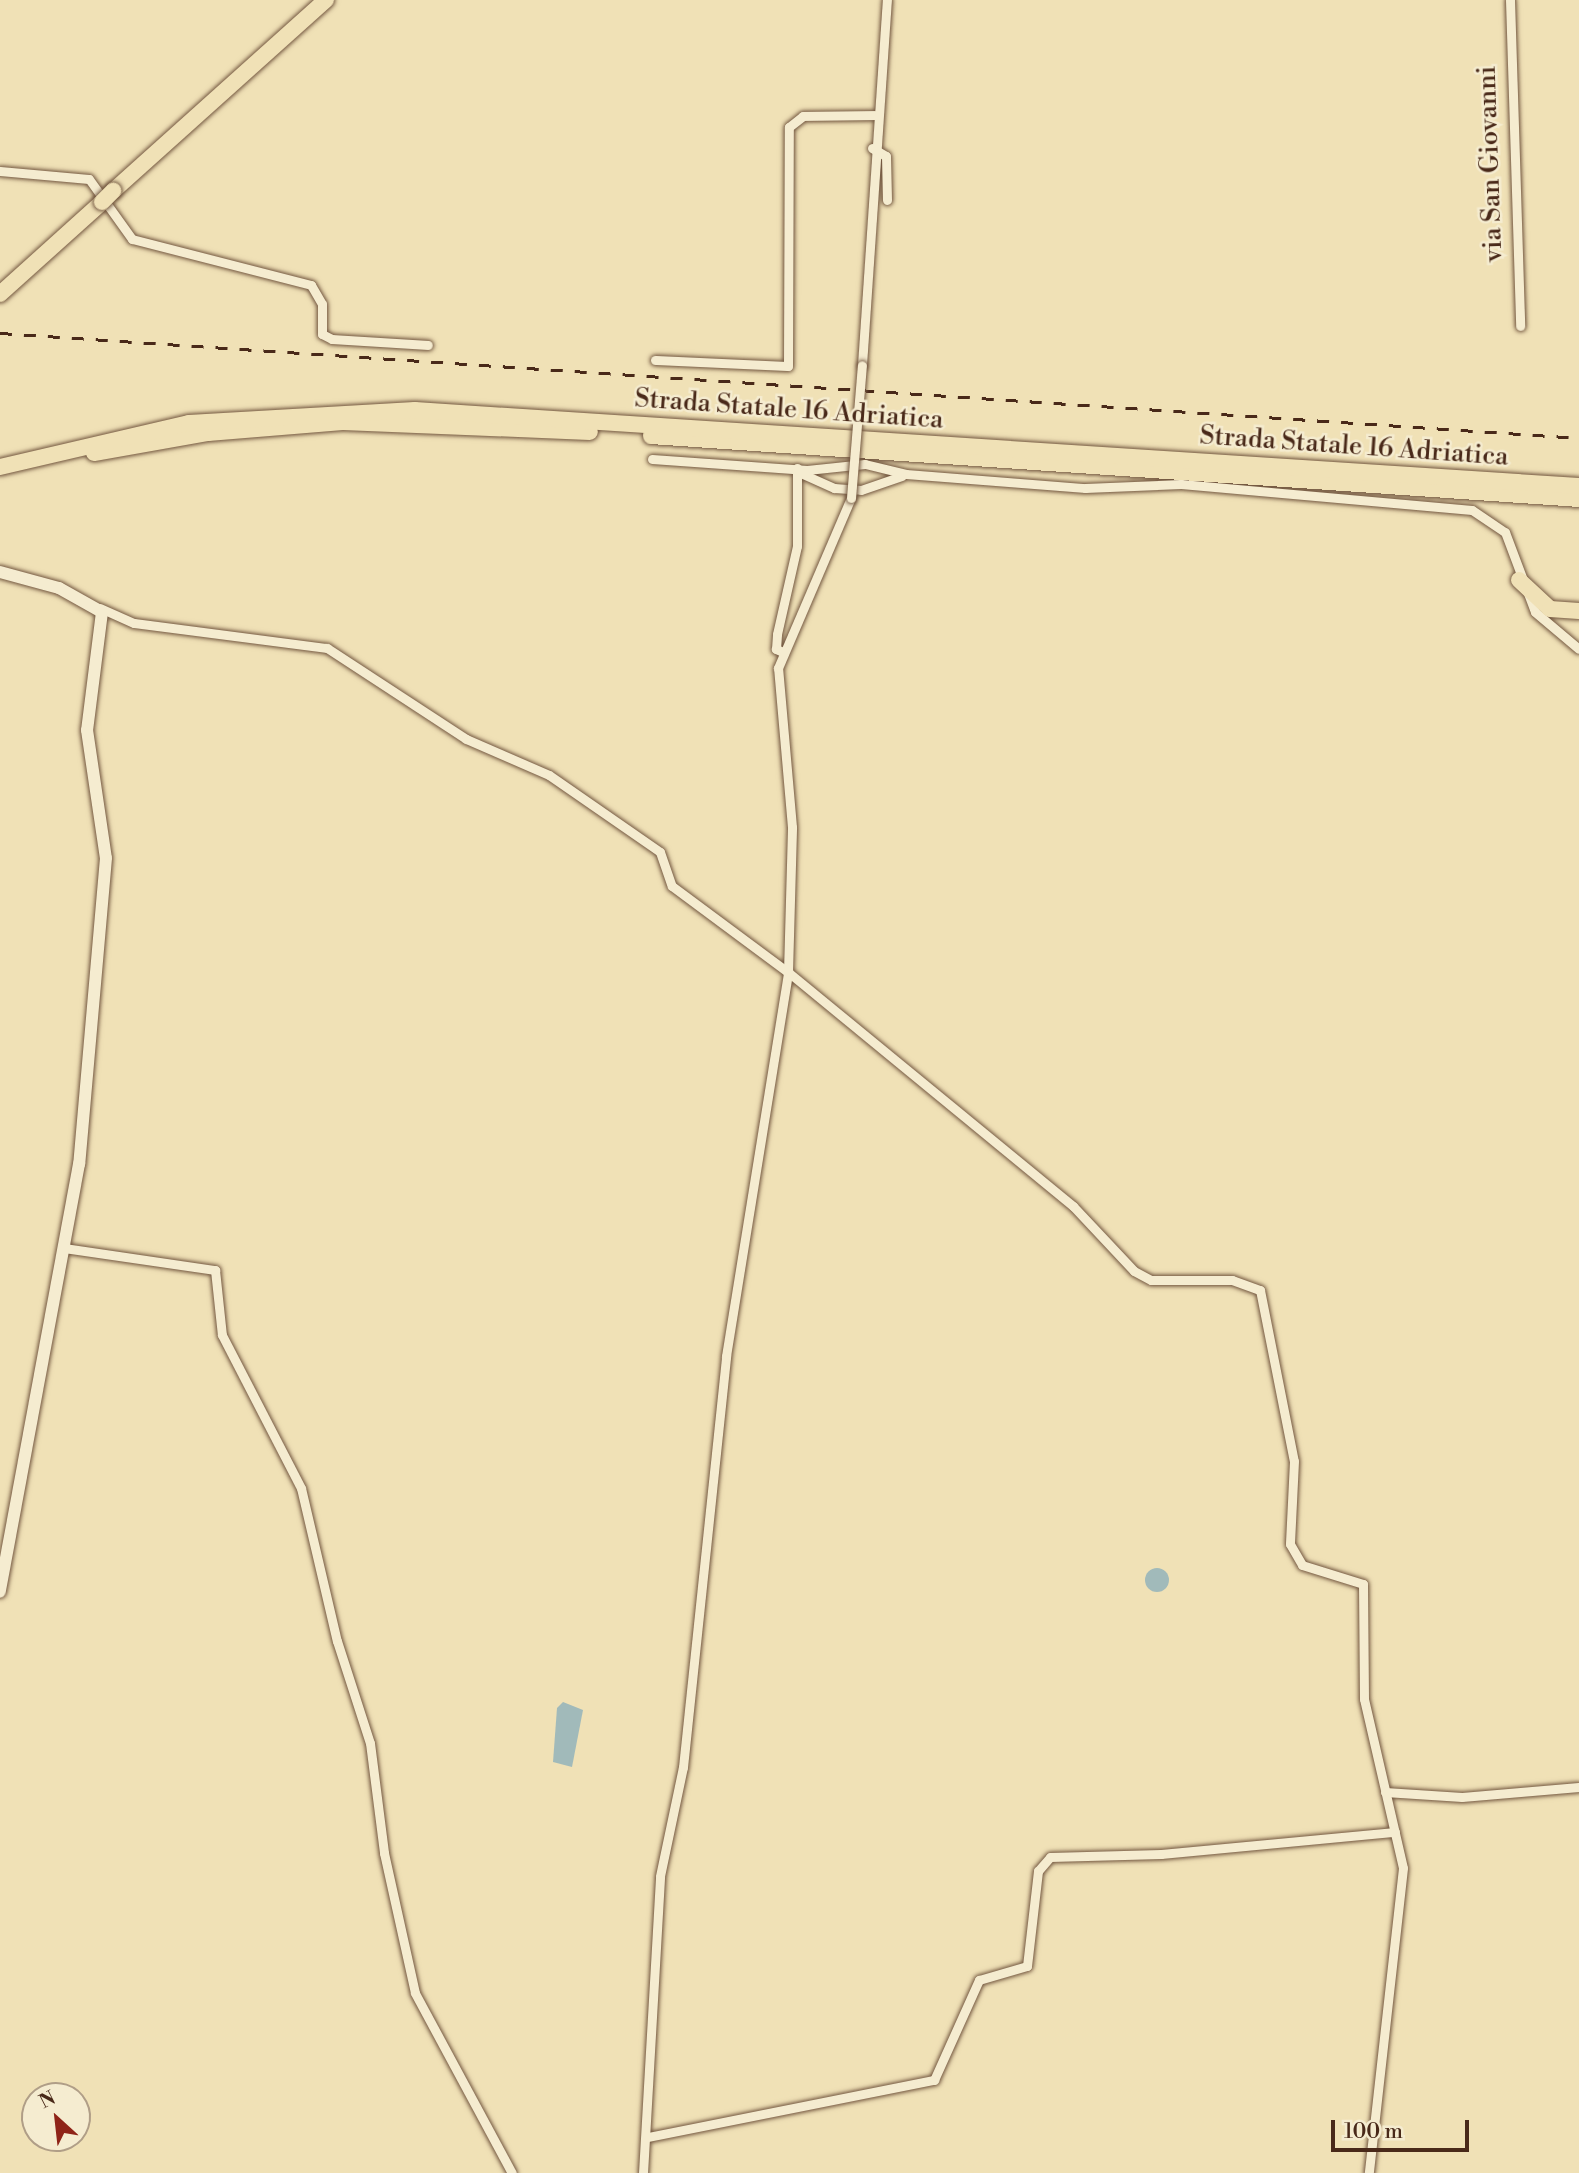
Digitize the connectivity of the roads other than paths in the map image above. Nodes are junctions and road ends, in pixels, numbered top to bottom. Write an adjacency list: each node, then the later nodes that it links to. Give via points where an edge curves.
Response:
1 (326, 0): 8 (highway)
2 (887, 0): 4 (street)
3 (1510, 0): 9 (street, via San Giovanni)
4 (874, 115): 5 (street); 11 (street, via 803,116 789,127 788,366)
5 (872, 148): 7 (street, via 886,156); 28 (street, bridge, via 851,498 833,552)
6 (0, 171): 10 (street, via 89,179 132,239 311,285 322,304 322,334 332,339)
7 (887, 200)
8 (0, 294)
9 (1520, 326)
10 (428, 345)
11 (655, 360)
12 (142, 432): 13 (highway, via 89,435); 15 (highway, Strada Statale 16 Adriatica); 19 (highway, Strada Statale 16 Adriatica, via 292,413 415,410)
13 (0, 459)
14 (652, 459): 16 (street)
15 (0, 467)
16 (797, 470): 17 (street, via 865,464); 17 (street, via 834,488 861,490); 28 (street, via 797,546 777,634 776,649)
17 (906, 474): 24 (street, via 1085,488 1181,484 1472,510 1505,532)
18 (0, 478): 20 (highway, Strada Statale 16 Adriatica, via 208,433 401,422)
19 (1579, 486)
20 (1462, 491): 21 (highway, Strada Statale 16 Adriatica); 22 (highway)
21 (1579, 499)
22 (1579, 506)
23 (0, 572): 25 (street)
24 (1519, 580): 26 (highway, via 1550,609); 27 (street, via 1551,631)
25 (98, 607): 29 (street, via 134,622 290,640 348,657 466,739 549,775 655,848 672,886); 30 (street, via 103,620 87,730 106,858 79,1164)
26 (1579, 611)
27 (1579, 649)
28 (783, 652): 29 (street, via 777,691 792,827)
29 (788, 972): 33 (street, via 1073,1206 1140,1275 1232,1280 1260,1290 1294,1461 1290,1544 1302,1565 1363,1584 1364,1699); 35 (street, via 726,1356 683,1767 660,1876)
30 (64, 1248): 31 (street); 36 (street, via 215,1270 222,1335 301,1488 337,1641 370,1743 384,1853 415,1993)
31 (0, 1591)
32 (1579, 1787): 33 (street, via 1462,1797)
33 (1385, 1792): 34 (street)
34 (1395, 1832): 35 (street, via 1186,1852 1050,1857 1038,1871 1027,1966 979,1980 934,2080); 38 (street, via 1403,1868)
35 (648, 2137): 37 (street)
36 (512, 2173)
37 (643, 2173)
38 (1369, 2173)

